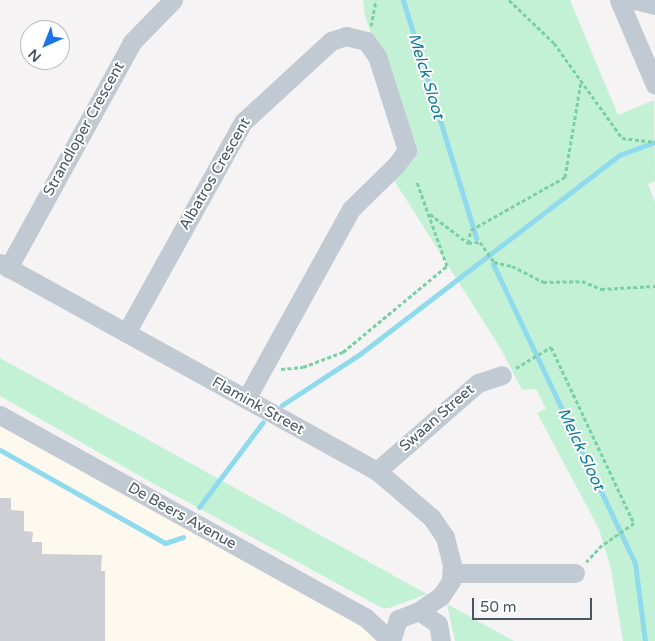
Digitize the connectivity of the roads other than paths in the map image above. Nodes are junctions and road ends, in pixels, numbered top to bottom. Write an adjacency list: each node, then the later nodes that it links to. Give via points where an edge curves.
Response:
1 (172, 0): 6 (street, Strandloper Crescent, via 132,42)
2 (619, 0): 5 (street)
3 (634, 0): 4 (street)
4 (655, 5)
5 (655, 85)
6 (4, 266): 7 (street, Flamink Street)
7 (126, 333): 9 (street, Flamink Street); 9 (street, Albatros Crescent, via 243,122 331,41 346,36 366,41 377,56 407,150 397,164 350,209)
8 (502, 375): 11 (street, Swaan Street, via 478,382)
9 (246, 399): 11 (street, Flamink Street)
10 (0, 415): 16 (street, De Beers Avenue)
11 (376, 471): 12 (street, Flamink Street, via 437,523 446,538)
12 (453, 573): 13 (street); 14 (street)
13 (575, 573)
14 (442, 596): 15 (street); 18 (street)
15 (419, 611): 17 (street); 18 (street, via 427,613)
16 (365, 616): 17 (street, De Beers Avenue); 19 (street, De Beers Avenue)
17 (398, 619): 19 (street)
18 (440, 632)
19 (391, 641)

